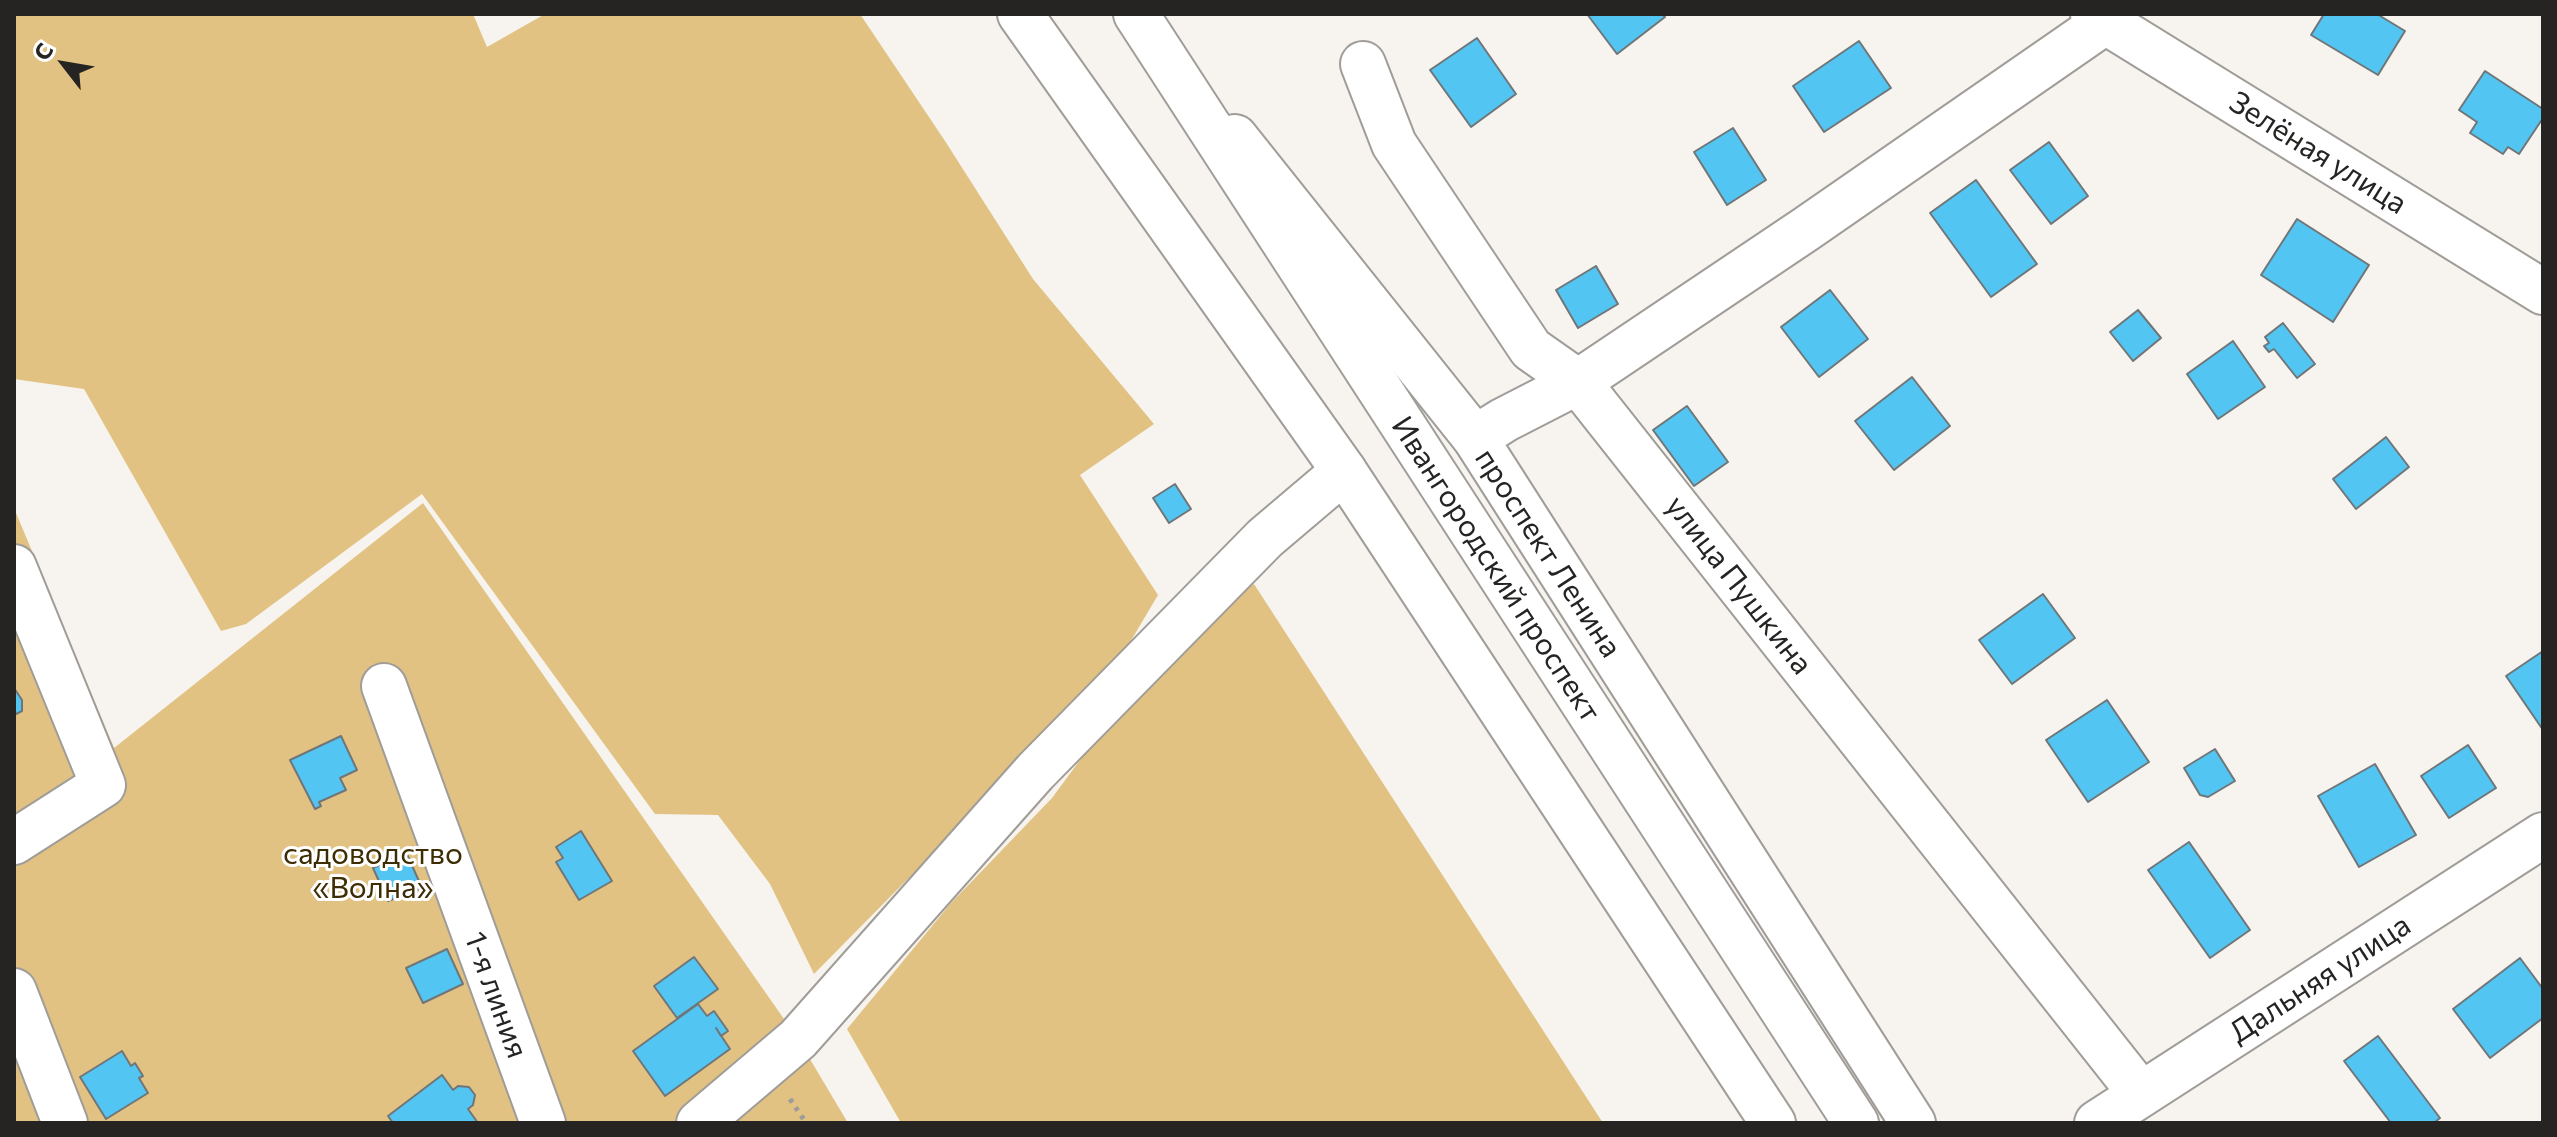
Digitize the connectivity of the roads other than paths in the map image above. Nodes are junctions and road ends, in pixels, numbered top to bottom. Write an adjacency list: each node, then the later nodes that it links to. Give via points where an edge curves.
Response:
1 (1020, 14): 8 (main road)
2 (1138, 14): 7 (main road, проспект Ленина); 19 (main road, Ивангородский проспект)
3 (2103, 17): 5 (main road, Зелёная улица); 6 (main road, via 1806,229)
4 (1363, 64): 6 (main road, улица Пушкина, via 1394,144 1531,349)
5 (2543, 292)
6 (1578, 382): 7 (main road); 14 (main road, улица Пушкина)
7 (1475, 438): 20 (main road, проспект Ленина)
8 (1344, 471): 17 (main road, via 1265,538 1035,772 798,1039); 18 (main road)
9 (14, 567): 12 (main road, via 103,785)
10 (384, 686): 16 (main road, 1-я линия)
11 (2543, 835): 14 (main road, Дальняя улица)
12 (14, 842)
13 (14, 991): 15 (main road)
14 (2141, 1094): 21 (main road, Дальняя улица)
15 (65, 1123)
16 (543, 1123)
17 (699, 1123)
18 (1773, 1123)
19 (1856, 1123)
20 (1913, 1123)
21 (2097, 1123)

